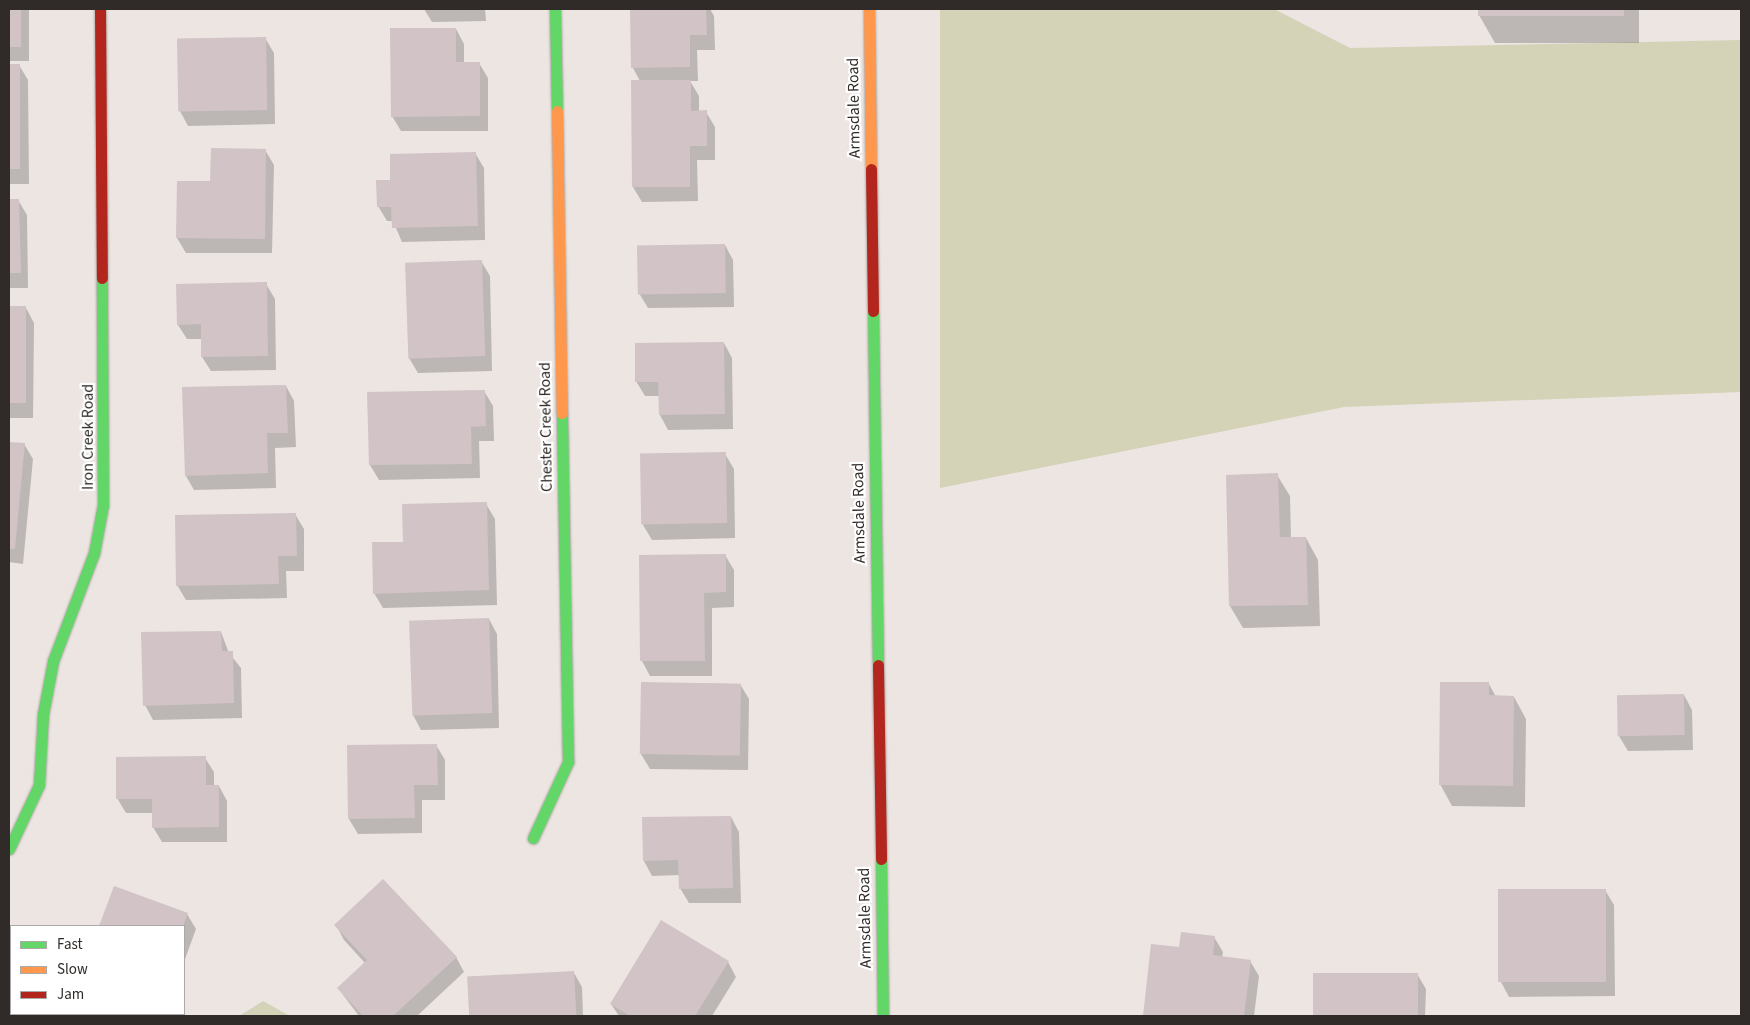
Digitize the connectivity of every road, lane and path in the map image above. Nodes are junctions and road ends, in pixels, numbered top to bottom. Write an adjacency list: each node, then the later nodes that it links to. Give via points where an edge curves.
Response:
1 (100, 9): 5 (street, Iron Creek Road, via 103,505 94,553 53,661 43,714 39,785)
2 (555, 9): 4 (street, Chester Creek Road, via 568,762)
3 (869, 9): 6 (street, Armsdale Road)
4 (533, 838)
5 (9, 849)
6 (882, 1016)

